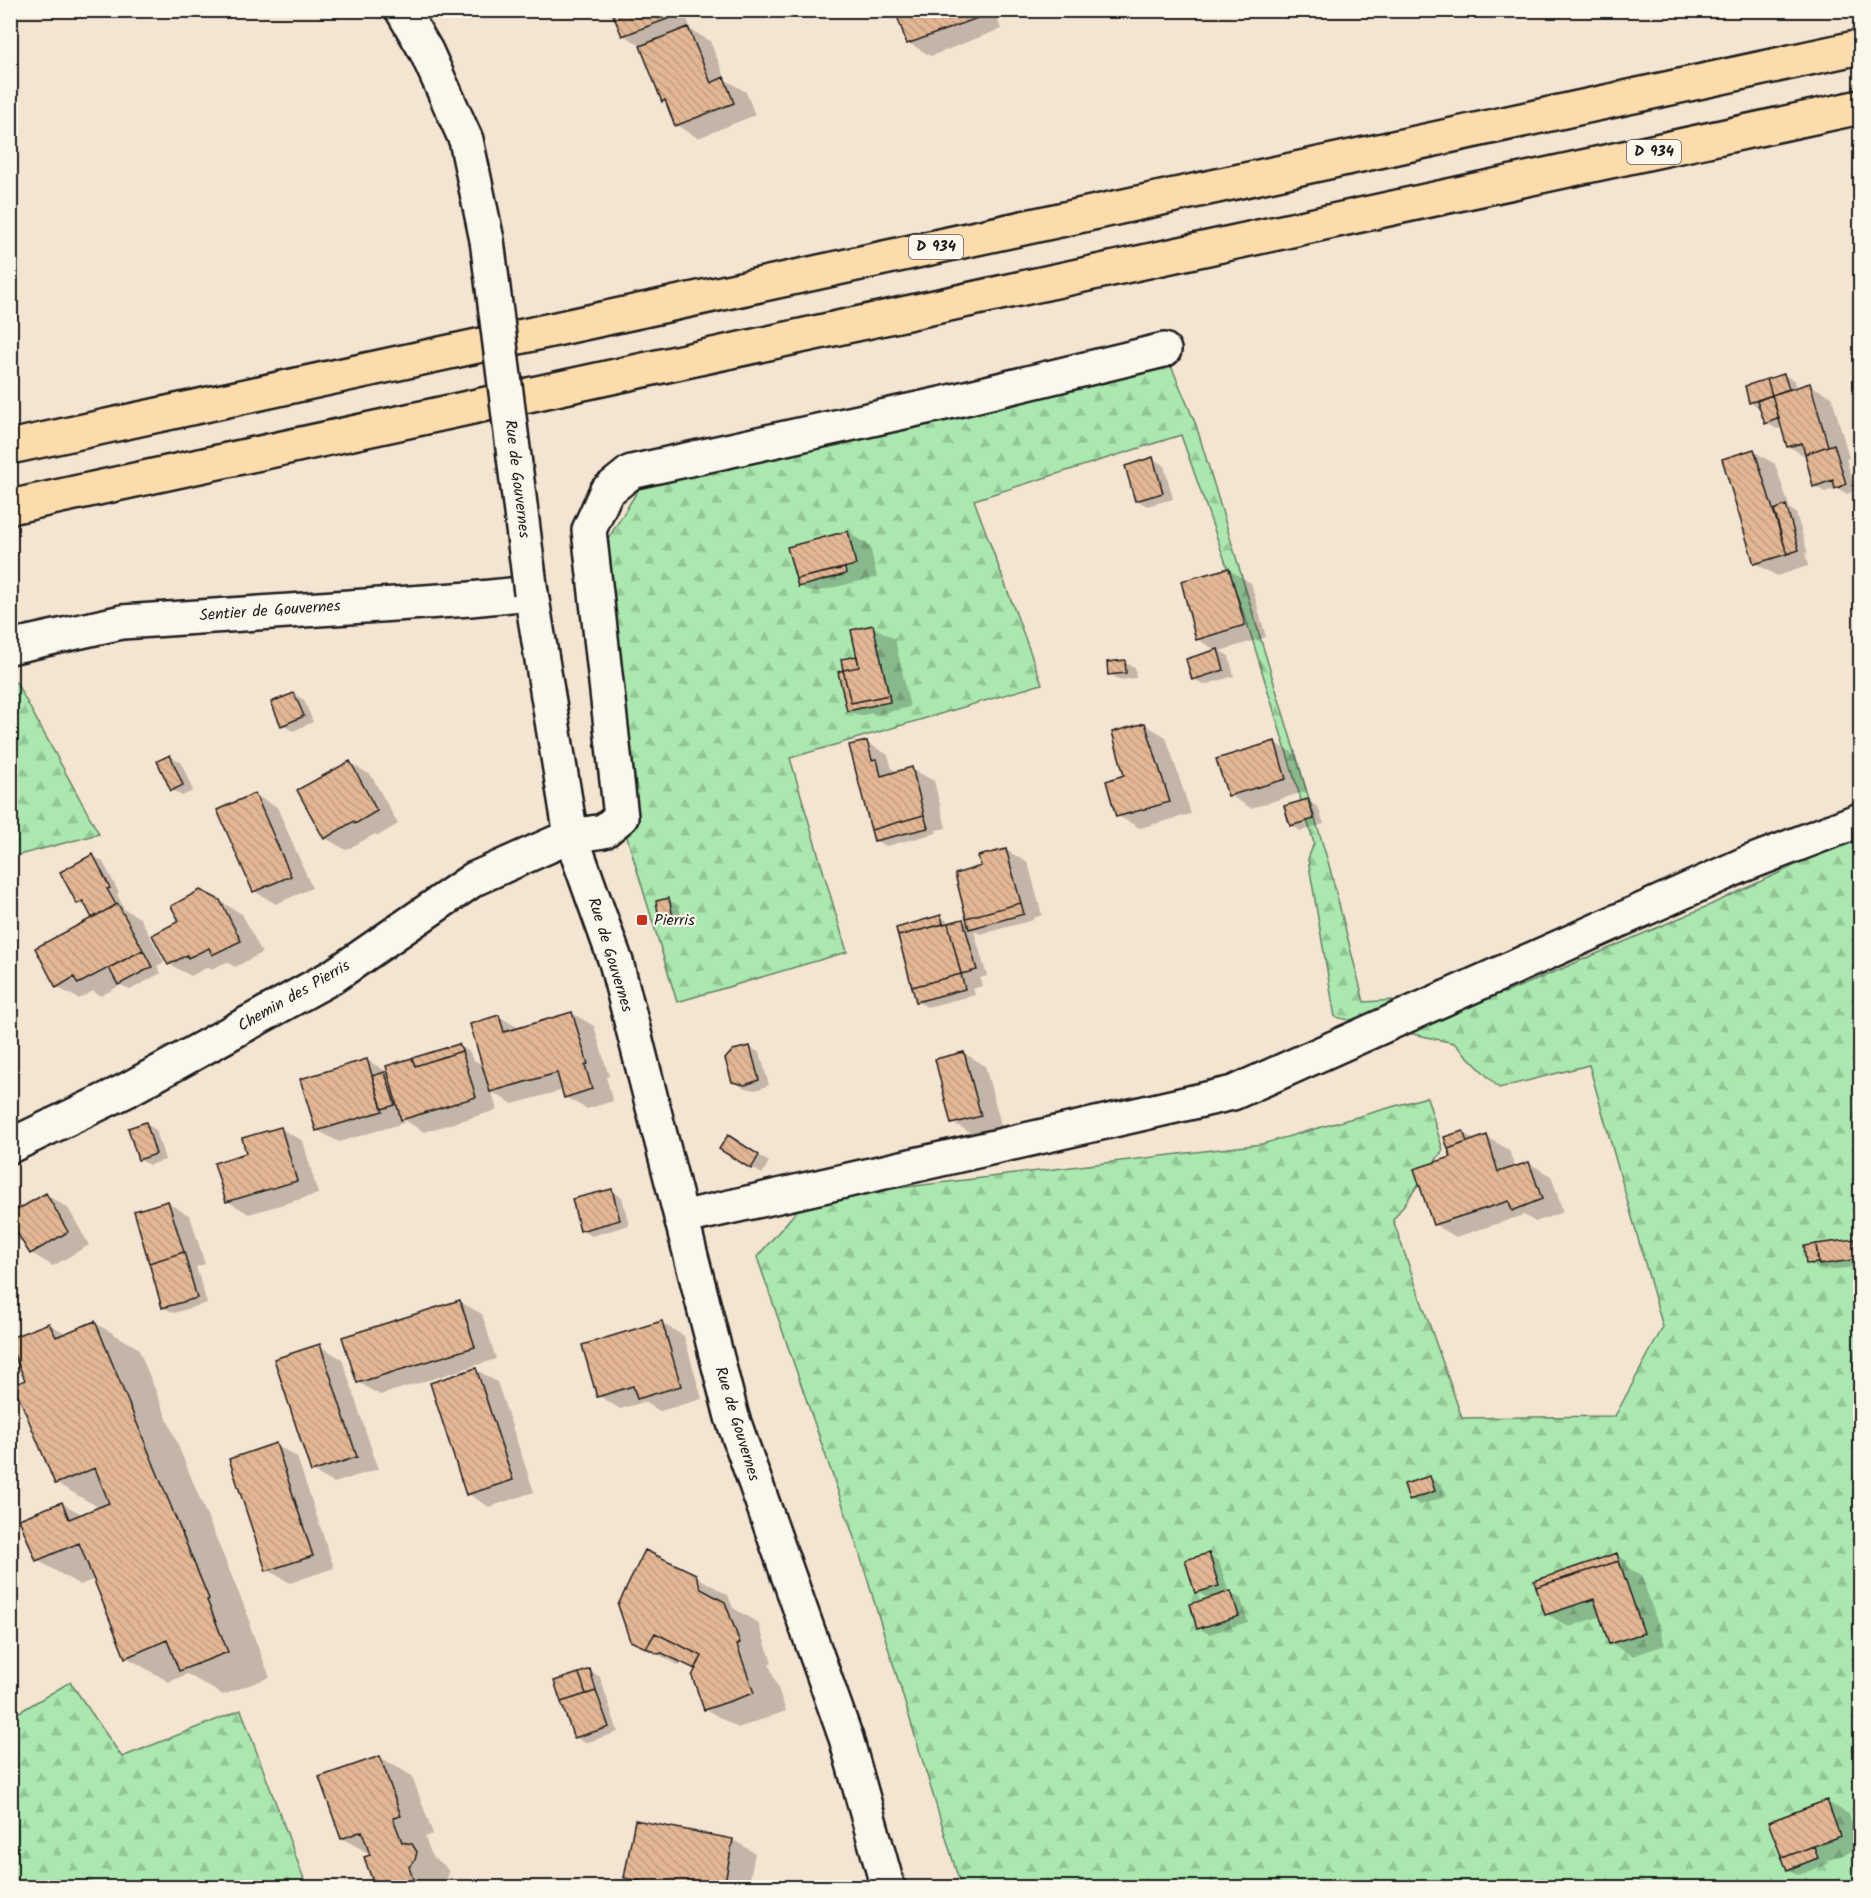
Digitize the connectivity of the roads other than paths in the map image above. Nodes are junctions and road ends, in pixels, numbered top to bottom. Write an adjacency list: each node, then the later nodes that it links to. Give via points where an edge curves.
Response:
1 (402, 10): 7 (street, Rue de Gouvernes, bridge, via 426,51 466,140 487,240)
2 (1860, 46): 5 (highway, D 934)
3 (1860, 107): 6 (highway, D 934)
4 (1164, 350): 10 (street, Chemin des Pierris, via 631,472 606,492 589,530 621,817 604,831)
5 (10, 447)
6 (10, 507)
7 (531, 593): 8 (street, Sentier de Gouvernes, via 122,622); 10 (street, Rue de Gouvernes)
8 (10, 647)
9 (1860, 820): 12 (street, via 1743,865 1233,1093)
10 (571, 836): 11 (street, Chemin des Pierris, via 474,879 332,977 125,1091); 12 (street, Rue de Gouvernes, via 616,962)
11 (10, 1146)
12 (681, 1218): 13 (street, Rue de Gouvernes, via 732,1418 846,1738)
13 (888, 1887)

